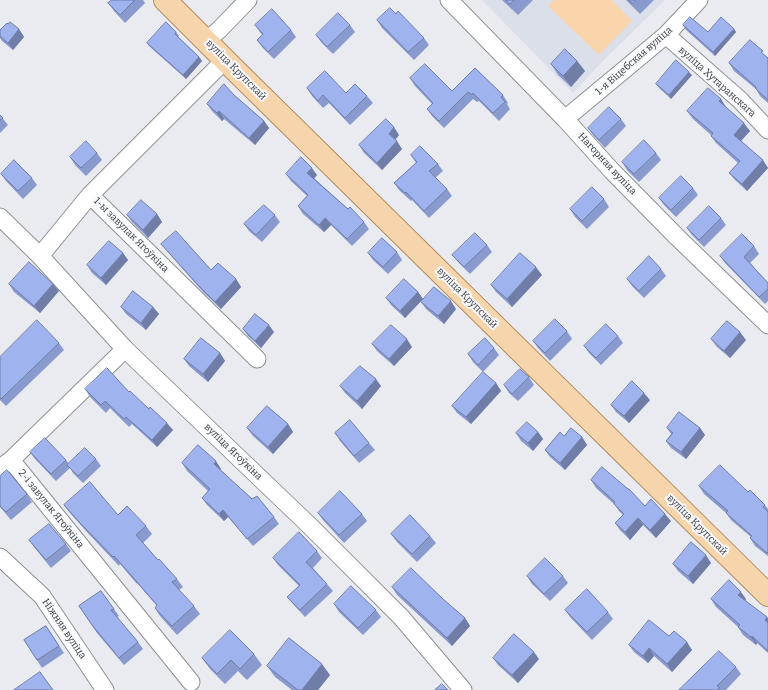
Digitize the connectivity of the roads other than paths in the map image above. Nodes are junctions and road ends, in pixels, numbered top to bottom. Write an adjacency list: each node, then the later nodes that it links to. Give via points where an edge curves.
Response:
1 (166, 0): 6 (main road, вуліца Крупскай)
2 (248, 0): 6 (street)
3 (449, 0): 8 (street, Нагорная вуліца)
4 (699, 0): 5 (street, 1-я Віцебская вуліца)
5 (666, 35): 8 (street, 1-я Віцебская вуліца); 9 (street, вуліца Хутаранскага, via 740,100)
6 (206, 41): 7 (main road, вуліца Крупскай)
7 (225, 60): 10 (street, 1-ы завулак Ягоўкіна); 18 (main road, вуліца Крупскай)
8 (565, 119): 13 (street, Нагорная вуліца, via 612,171)
9 (768, 130)
10 (90, 194): 12 (street); 15 (street, 1-ы завулак Ягоўкіна)
11 (0, 217): 12 (street, вуліца Ягоўкіна)
12 (40, 256): 14 (street, вуліца Ягоўкіна)
13 (768, 326)
14 (125, 349): 16 (street, 2-і завулак Ягоўкіна); 21 (street, вуліца Ягоўкіна, via 401,617)
15 (257, 359)
16 (6, 464): 19 (street, 2-і завулак Ягоўкіна)
17 (0, 557): 20 (street, Ніжняя вуліца, via 42,596)
18 (768, 595)
19 (191, 682)
20 (105, 690)
21 (463, 690)

